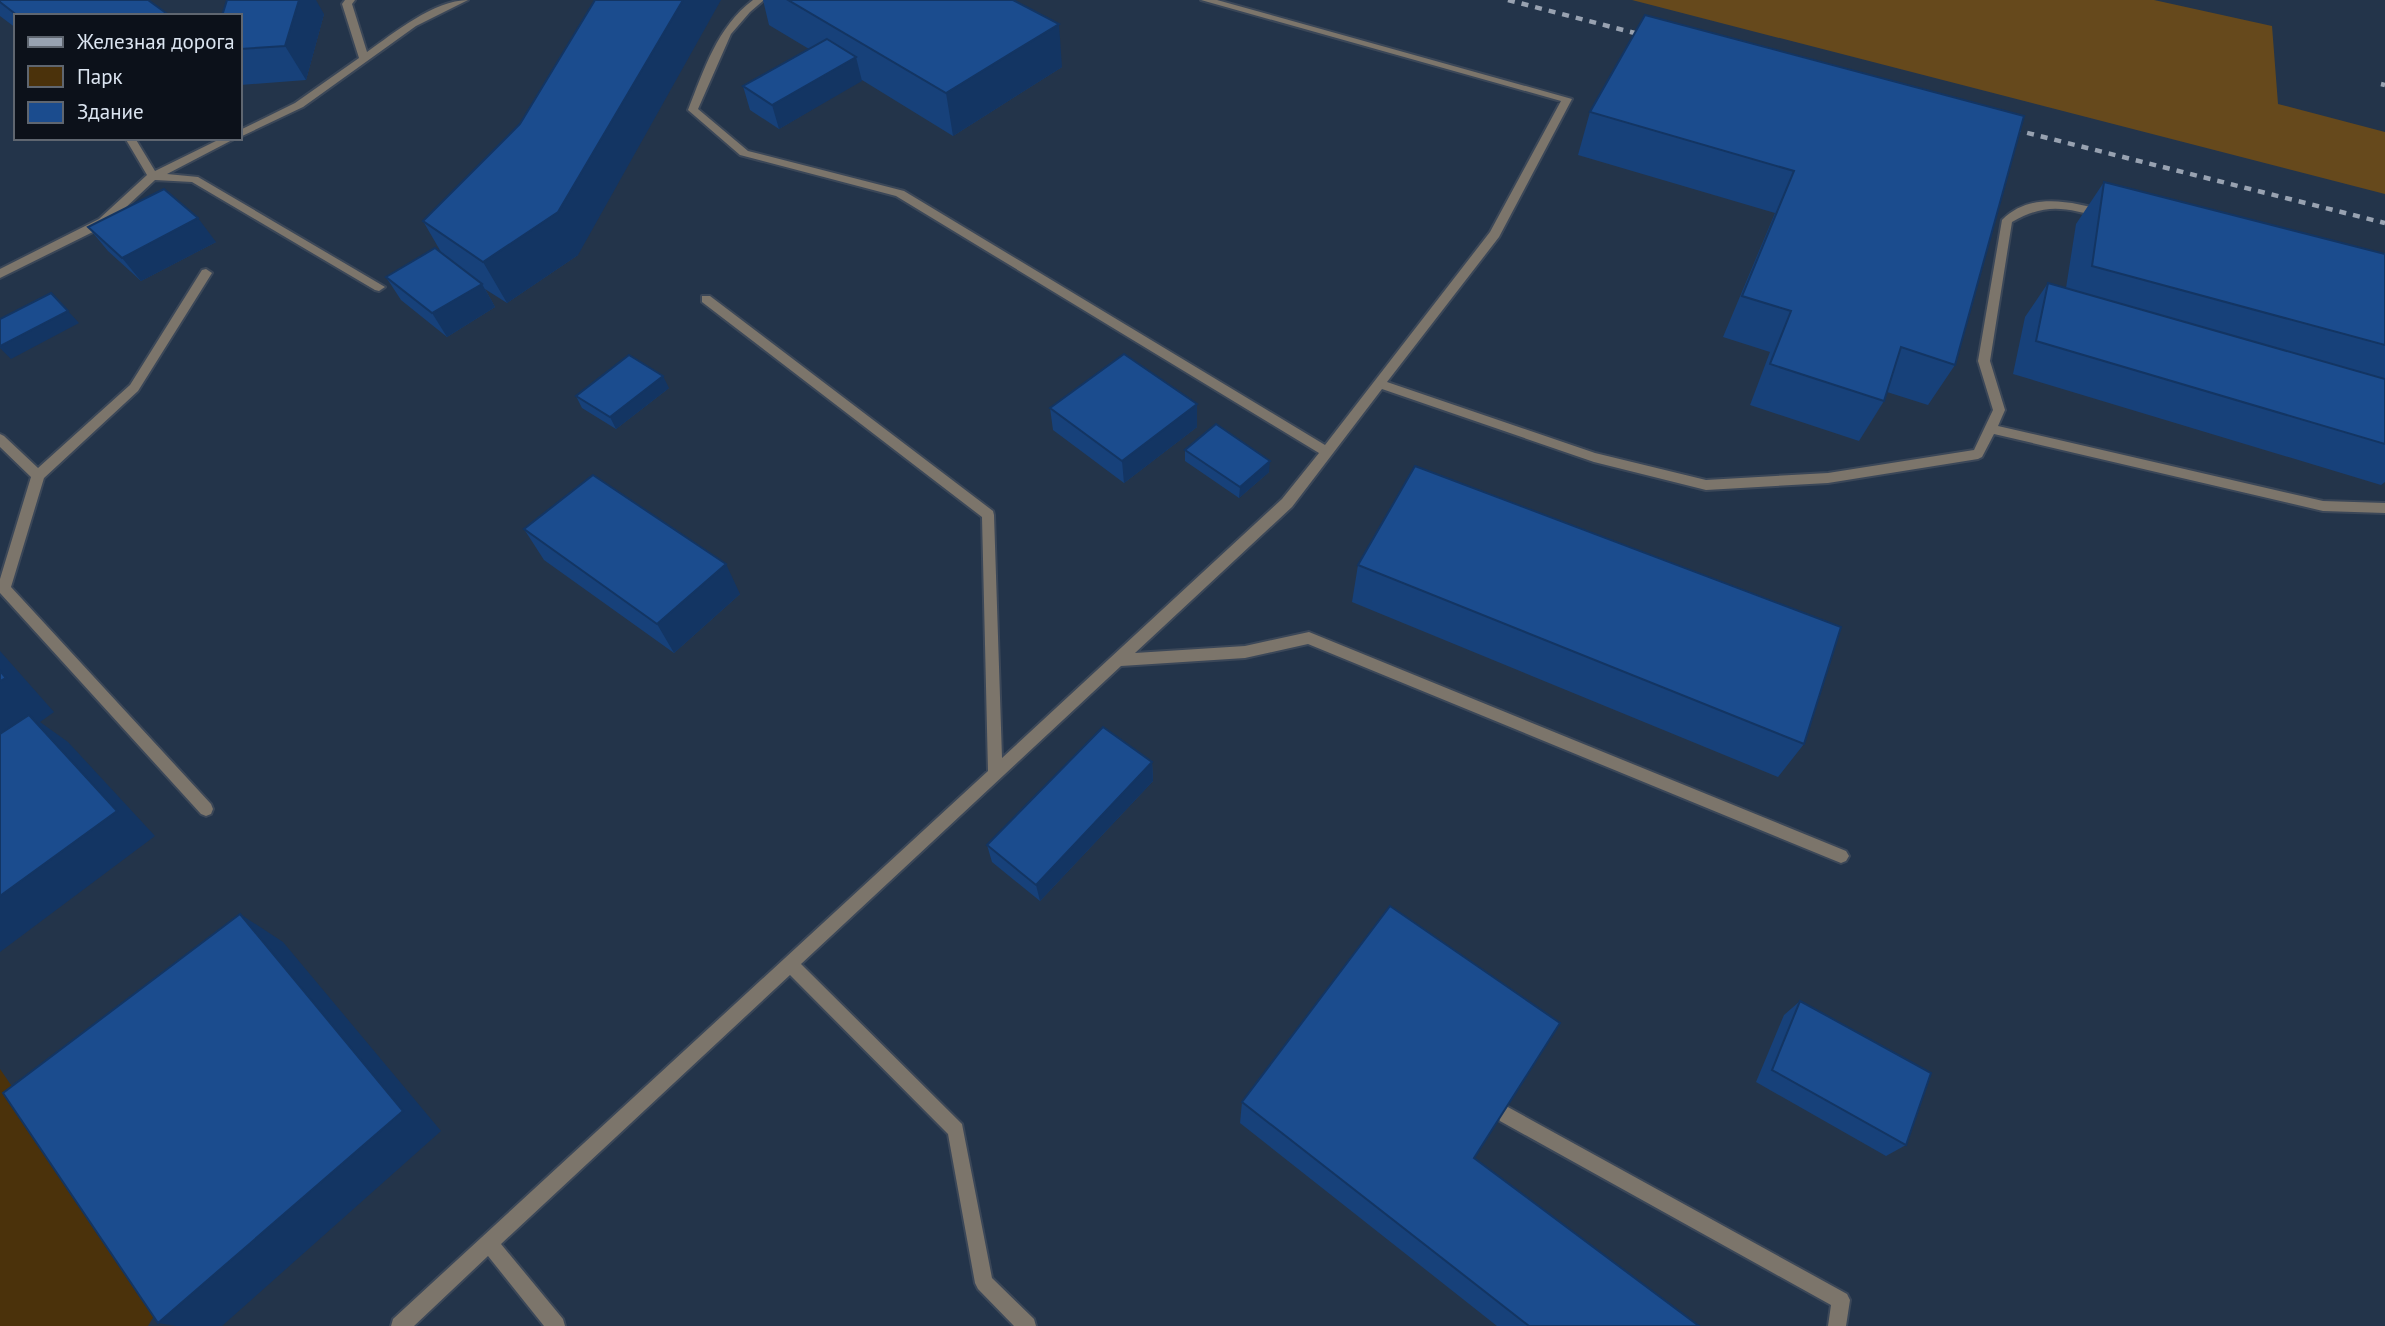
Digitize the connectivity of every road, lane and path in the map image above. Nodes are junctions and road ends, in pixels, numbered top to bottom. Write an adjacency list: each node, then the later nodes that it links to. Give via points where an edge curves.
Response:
1 (350, 0): 5 (lane, via 347,4)
2 (463, 0): 5 (lane, via 413,24)
3 (759, 0): 18 (lane, via 726,34 693,110 744,153 900,193)
4 (1206, 0): 15 (lane, via 1567,99 1495,234)
5 (365, 58): 6 (lane, via 299,105)
6 (242, 133)
7 (131, 140): 9 (lane)
8 (227, 140): 9 (lane)
9 (153, 176): 12 (lane, via 103,222); 13 (lane, via 194,179)
10 (2110, 216): 16 (lane, via 2057,202 2024,209 2007,220 1984,361 2000,410)
11 (205, 273): 19 (lane, via 134,388)
12 (0, 274)
13 (379, 287)
14 (706, 299): 22 (lane, via 988,515)
15 (1379, 384): 16 (lane, via 1594,457 1706,485 1828,478 1978,454); 18 (lane)
16 (1991, 429): 20 (lane, via 2323,506)
17 (0, 439): 19 (lane)
18 (1327, 452): 21 (lane, via 1287,503)
19 (38, 476): 23 (lane, via 4,588)
20 (2385, 508)
21 (1118, 660): 22 (lane); 24 (lane, via 1245,652 1309,638)
22 (995, 774): 25 (lane)
23 (206, 809)
24 (1841, 856)
25 (790, 964): 27 (lane); 30 (lane, via 956,1130 984,1283)
26 (1506, 1115): 31 (lane, via 1841,1300)
27 (489, 1243): 28 (lane); 29 (lane)
28 (400, 1326)
29 (556, 1326)
30 (1027, 1326)
31 (1837, 1326)

